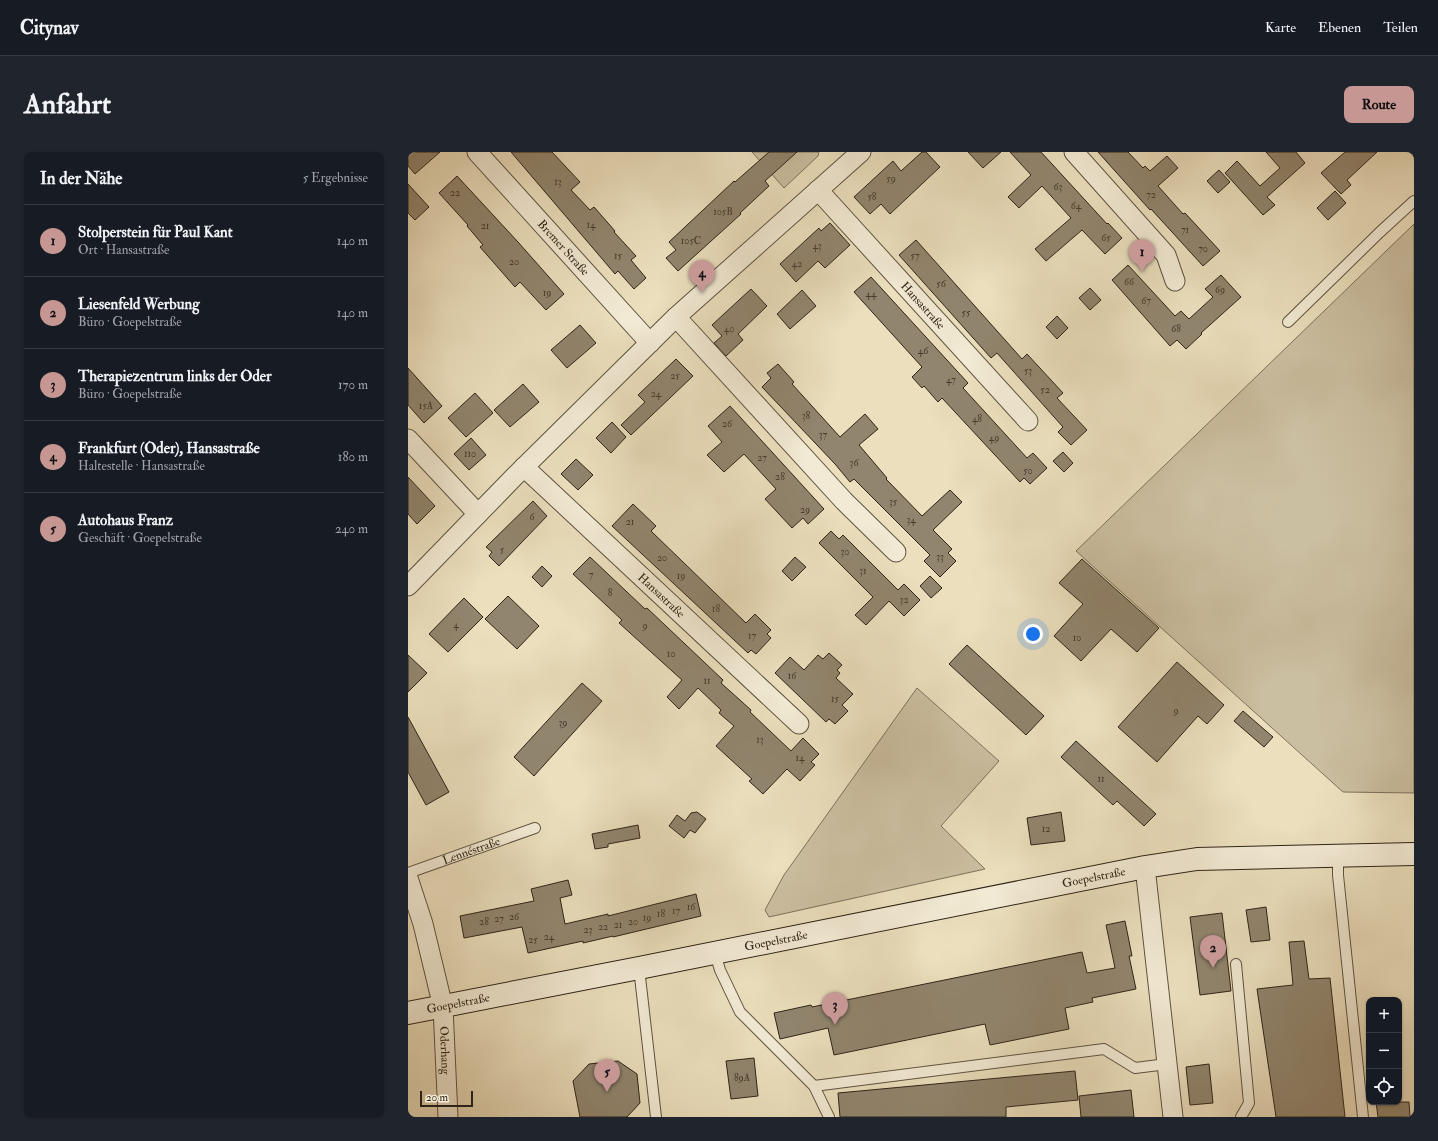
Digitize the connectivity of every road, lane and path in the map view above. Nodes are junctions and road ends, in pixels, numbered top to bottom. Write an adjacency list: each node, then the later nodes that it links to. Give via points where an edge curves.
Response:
1 (477, 152): 9 (street, Bremer Straße)
2 (1074, 152): 6 (street, via 1166,255)
3 (854, 154): 4 (street)
4 (818, 190): 7 (street); 10 (street, Hansastraße)
5 (1414, 201): 8 (lane)
6 (1175, 280)
7 (676, 318): 9 (street); 14 (street, via 844,501)
8 (1288, 322)
9 (650, 343): 12 (street)
10 (1028, 421)
11 (408, 439): 13 (street)
12 (524, 467): 13 (street); 16 (street, Hansastraße)
13 (478, 514): 15 (street)
14 (896, 552)
15 (408, 586)
16 (798, 724)
17 (535, 828): 21 (lane, Lennéstraße)
18 (1414, 854): 19 (street, Goepelstraße)
19 (1338, 856): 20 (street, Goepelstraße, via 1197,859); 35 (lane)
20 (1144, 867): 23 (street, Goepelstraße); 28 (street)
21 (408, 873)
22 (408, 878): 26 (street, via 423,924)
23 (715, 953): 25 (street, Goepelstraße); 29 (lane, via 720,970 740,1012)
24 (1236, 964): 34 (lane, via 1249,1103)
25 (639, 968): 26 (street, Goepelstraße); 31 (lane)
26 (443, 1007): 27 (street, Goepelstraße); 30 (street, Oderhang)
27 (408, 1013)
28 (1167, 1064): 29 (lane, via 1135,1068 1104,1049); 33 (street)
29 (814, 1086): 32 (lane)
30 (448, 1117)
31 (656, 1117)
32 (828, 1117)
33 (1173, 1117)
34 (1241, 1117)
35 (1363, 1117)

